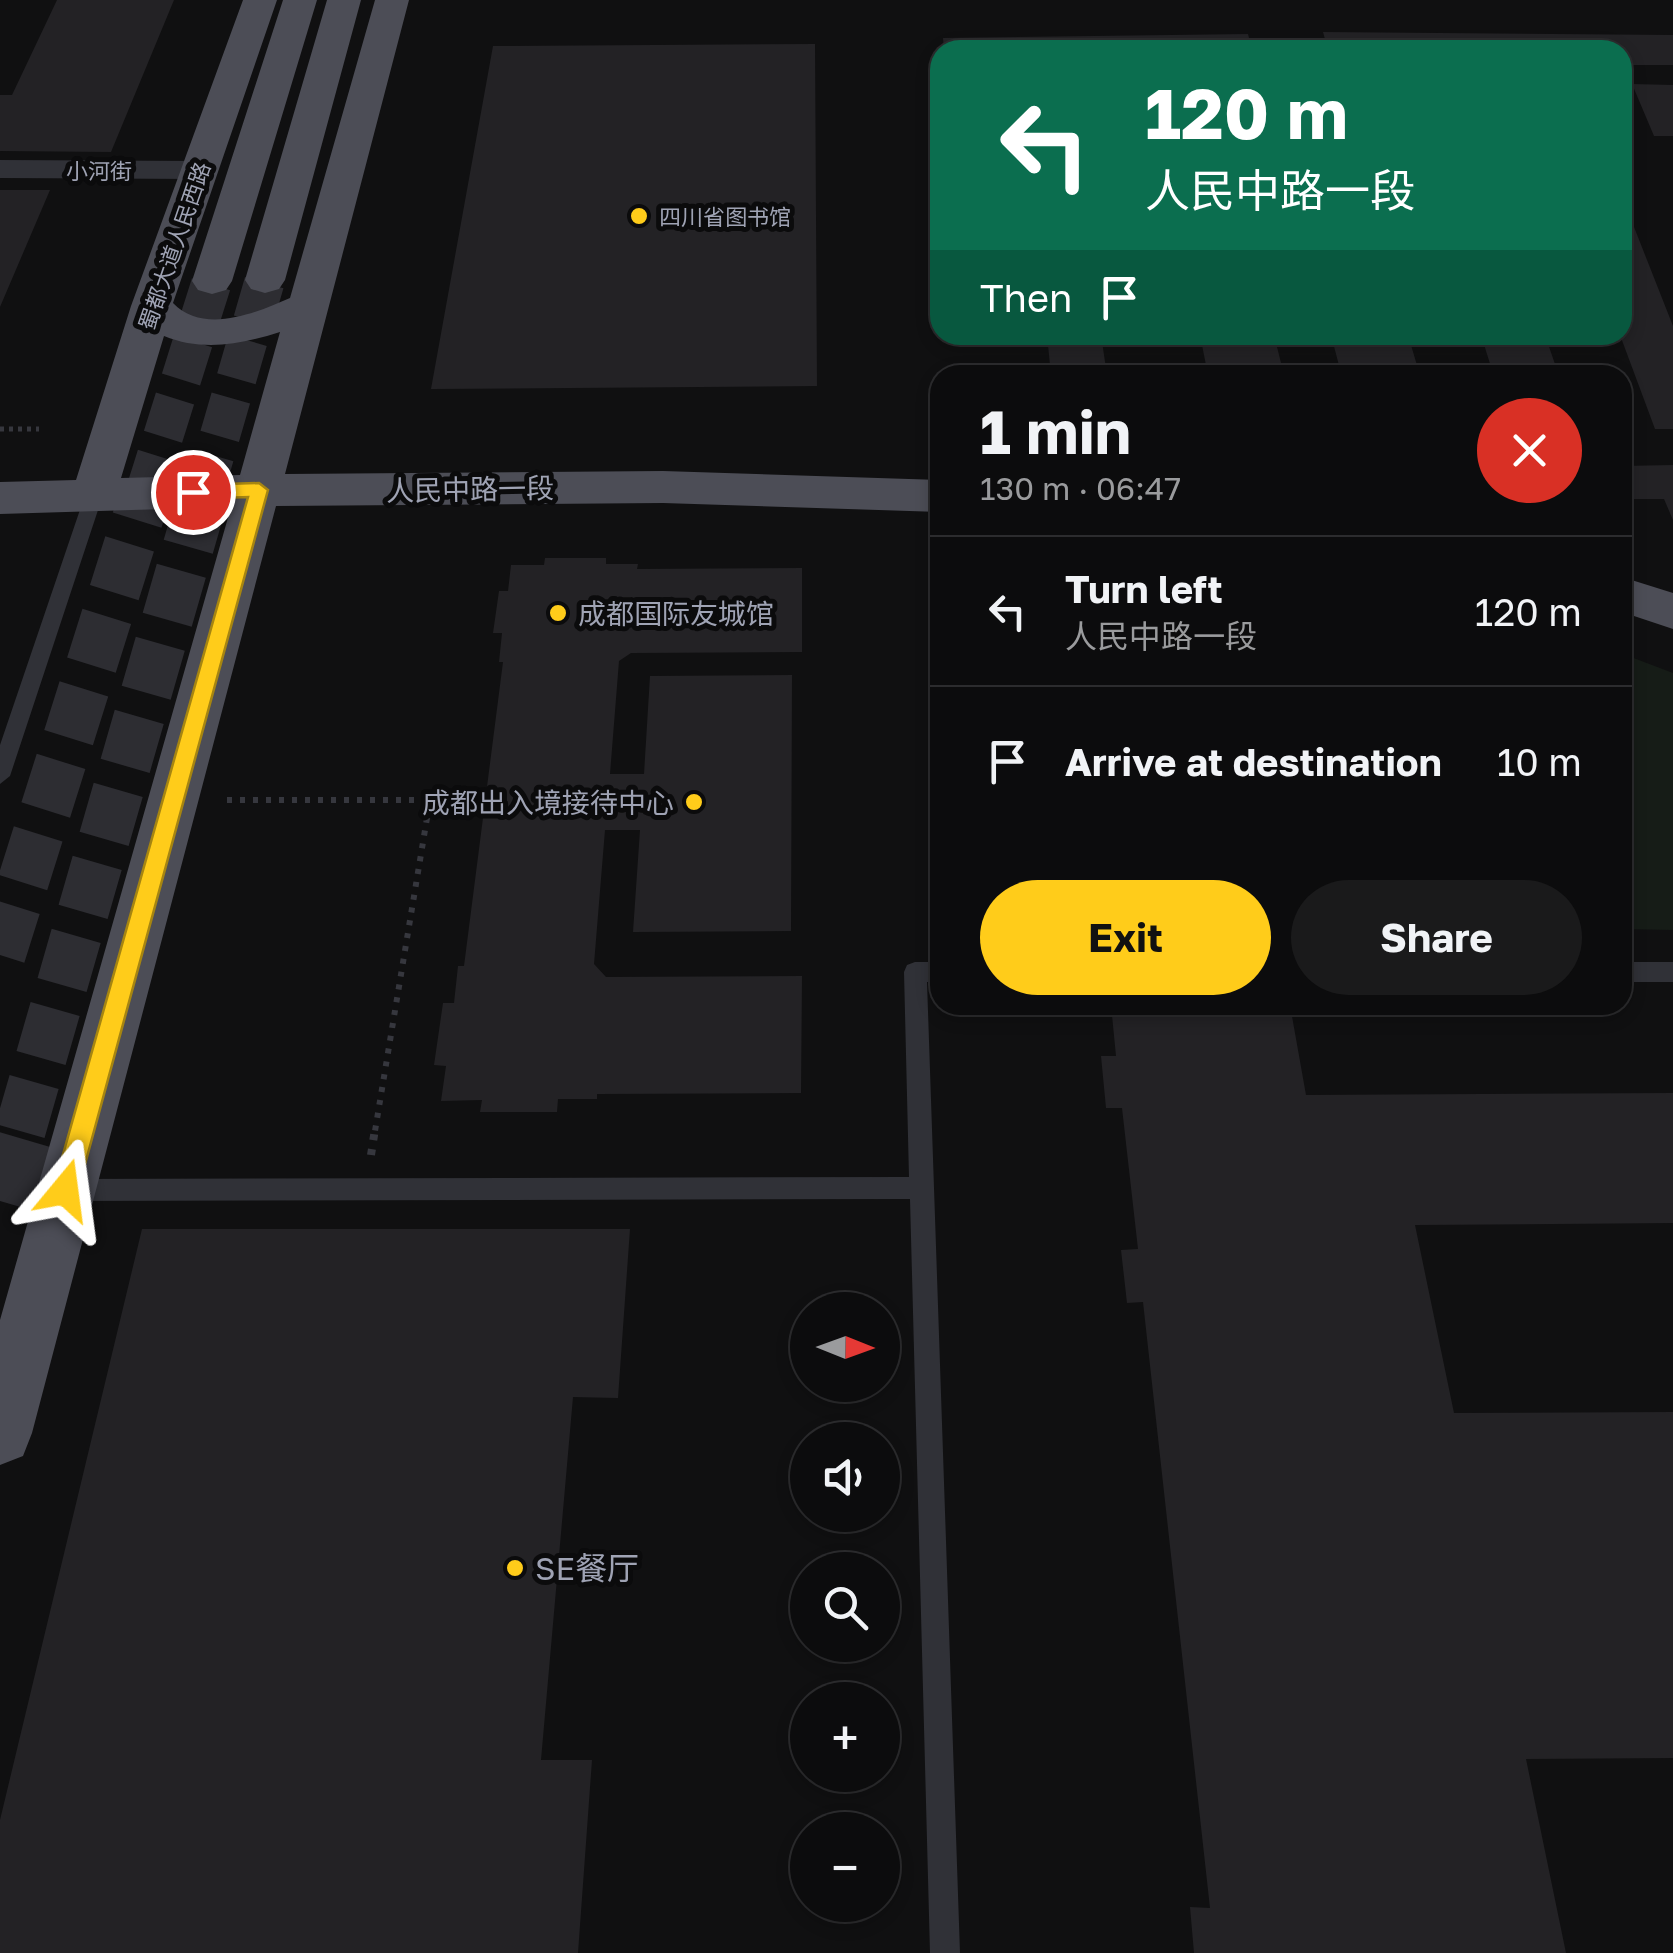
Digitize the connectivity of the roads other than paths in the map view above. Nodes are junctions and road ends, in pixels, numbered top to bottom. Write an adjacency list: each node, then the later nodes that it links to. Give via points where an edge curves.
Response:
1 (260, 0): 6 (main road, 蜀都大道人民西路)
2 (300, 0): 8 (main road, 蜀都大道人民西路)
3 (344, 0): 7 (main road)
4 (392, 0): 9 (main road)
5 (0, 169): 6 (street, 小河街)
6 (199, 170): 10 (main road, 蜀都大道人民西路)
7 (265, 280)
8 (212, 281)
9 (310, 305): 10 (main road, via 270,324 230,330 188,329); 11 (main road)
10 (152, 306): 12 (main road, 蜀都大道人民西路)
11 (259, 490): 12 (main road, 人民中路一段); 13 (main road, 人民中路一段, via 662,487); 22 (main road)
12 (94, 495): 14 (main road, 人民中路一段); 17 (lane)
13 (930, 496)
14 (0, 498)
15 (1632, 598): 16 (main road)
16 (1673, 612)
17 (0, 776)
18 (930, 972): 21 (lane, via 915,972)
19 (1632, 972): 20 (lane)
20 (1673, 972)
21 (922, 1188): 22 (lane); 24 (lane)
22 (65, 1190): 23 (main road)
23 (0, 1433)
24 (945, 1953)

